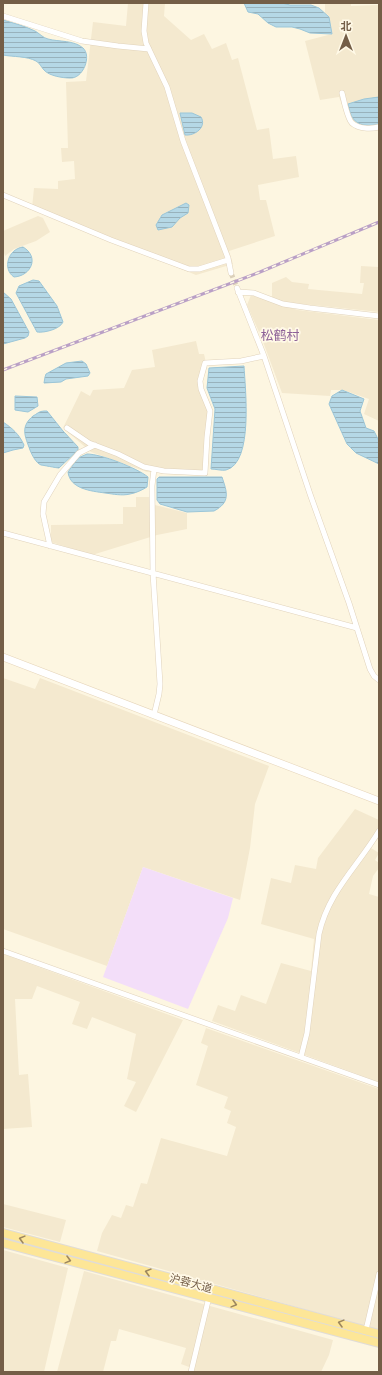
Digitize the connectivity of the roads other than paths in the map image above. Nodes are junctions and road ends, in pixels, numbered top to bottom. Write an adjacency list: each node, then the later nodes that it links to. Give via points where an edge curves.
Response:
1 (146, 3): 3 (street, via 144,37)
2 (3, 16): 3 (street, via 82,41)
3 (149, 49): 7 (street, via 167,87 183,141)
4 (342, 93): 5 (street, via 352,123 362,128)
5 (379, 127)
6 (3, 195): 7 (street, via 189,269 199,269)
7 (228, 260): 8 (street)
8 (231, 273)
9 (379, 316): 10 (street, via 283,304 238,290)
10 (264, 356): 13 (street, via 241,361 205,363 200,389 210,411 205,473); 17 (street)
11 (67, 428): 12 (street)
12 (95, 445): 13 (street); 15 (street, via 79,453 60,475 44,502 43,514)
13 (154, 469): 16 (street)
14 (3, 533): 15 (street)
15 (50, 546): 16 (street)
16 (153, 573): 17 (street); 20 (street, via 160,684)
17 (357, 628): 19 (street, via 370,668)
18 (3, 657): 20 (main road)
19 (379, 680)
20 (154, 715): 21 (main road)
21 (379, 801)
22 (379, 831): 24 (street, via 347,874 322,920 307,1033)
23 (3, 951): 24 (street)
24 (301, 1057): 25 (street)
25 (379, 1086)
26 (3, 1233): 30 (main road, 沪蓉大道, one-way to 26)
27 (3, 1243): 29 (main road, 沪蓉大道, one-way to 29)
28 (379, 1274): 30 (street)
29 (209, 1297): 32 (main road, 沪蓉大道, one-way to 32); 33 (street)
30 (366, 1330): 31 (main road, 沪蓉大道)
31 (379, 1334)
32 (379, 1343)
33 (190, 1372)

